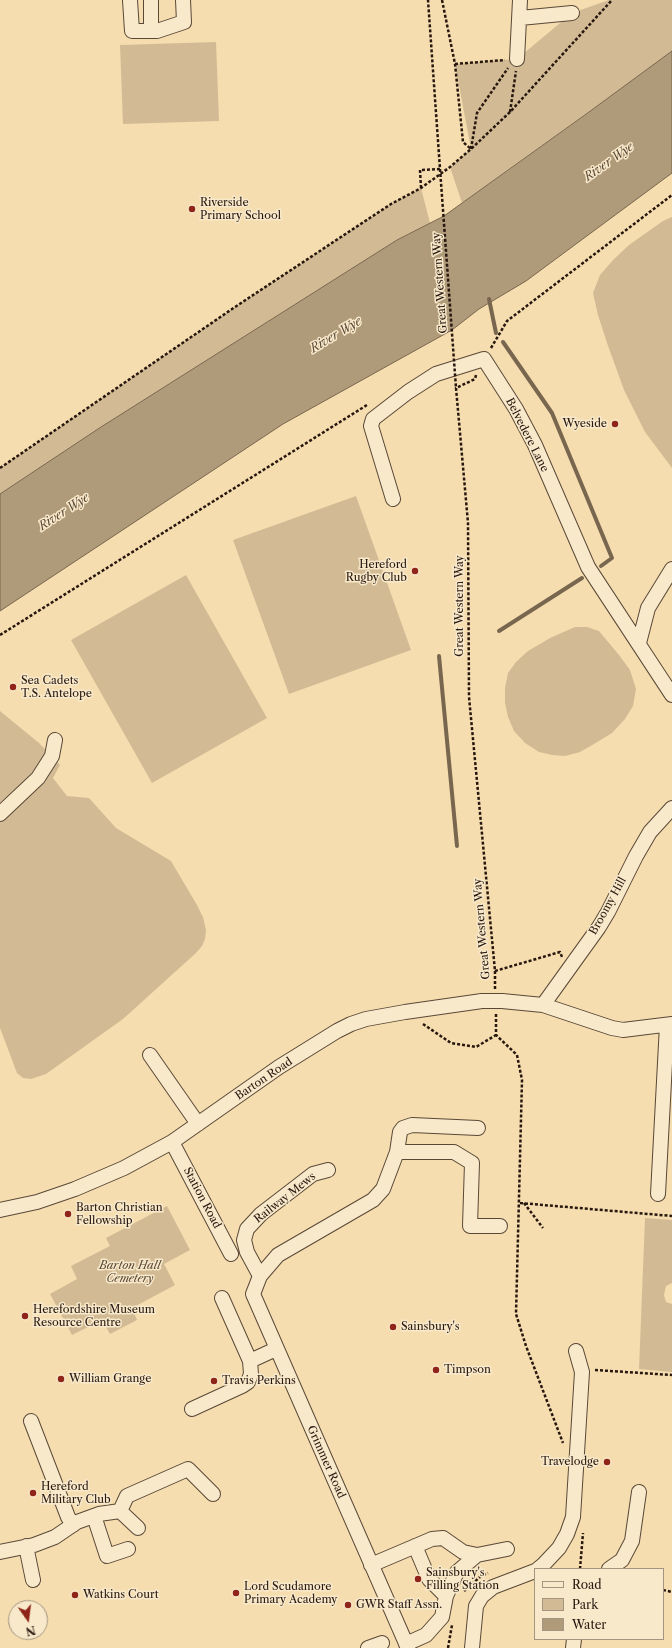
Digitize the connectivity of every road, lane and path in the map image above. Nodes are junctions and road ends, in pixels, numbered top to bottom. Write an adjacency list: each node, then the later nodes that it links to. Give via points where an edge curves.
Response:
1 (130, 0): 10 (street, via 132,31)
2 (151, 0): 10 (street)
3 (183, 0): 10 (street, via 184,22)
4 (428, 0): 15 (path, Great Western Way)
5 (442, 0): 12 (path)
6 (520, 0): 9 (street)
7 (612, 0): 13 (path)
8 (572, 13): 9 (street)
9 (520, 18): 11 (street)
10 (151, 31)
11 (517, 59): 12 (path); 13 (path); 14 (path, via 477,113)
12 (455, 64): 14 (path, via 463,142)
13 (510, 112): 14 (path)
14 (471, 150): 16 (path)
15 (440, 169): 16 (path, via 420,170); 30 (path, Great Western Way, bridge, via 468,523 469,697)
16 (421, 188): 20 (path, via 391,204 235,307)
17 (672, 194): 18 (path, via 507,321)
18 (484, 359): 21 (street, via 436,374 373,419 371,426); 24 (street, Belvedere Lane, via 516,409 535,446 588,567)
19 (371, 402): 23 (path)
20 (0, 468)
21 (392, 499)
22 (672, 569): 24 (street, via 648,608)
23 (0, 635)
24 (639, 643): 25 (street, Belvedere Lane)
25 (672, 695)
26 (56, 740): 28 (street, via 52,756 38,778)
27 (672, 808): 29 (street, Broomy Hill, via 650,832 608,912)
28 (0, 814)
29 (568, 970): 30 (path, via 560,952); 32 (street, Broomy Hill)
30 (495, 971): 31 (path, Great Western Way)
31 (498, 1002): 32 (street, Barton Road); 33 (street, Barton Road, bridge, via 482,1001); 35 (path, Great Western Way)
32 (543, 1005): 34 (street, Barton Road, via 623,1030)
33 (405, 1012): 35 (path, via 451,1043 476,1047); 37 (street, Barton Road, via 366,1018 337,1030)
34 (669, 1024): 42 (street)
35 (496, 1034): 43 (path, via 517,1055 522,1080)
36 (150, 1055): 37 (street)
37 (198, 1124): 39 (street, Barton Road)
38 (478, 1128): 40 (street, via 406,1126 400,1132)
39 (172, 1142): 45 (street, Barton Road, via 124,1168 75,1189 37,1202); 49 (street, Station Road)
40 (397, 1152): 47 (street, via 454,1152 472,1163 470,1226); 50 (street, via 384,1189 373,1200 278,1255)
41 (328, 1170): 50 (street, Railway Mews, via 313,1174 261,1214 247,1229 244,1240 247,1252)
42 (658, 1194)
43 (520, 1203): 44 (path); 59 (path, via 516,1314 563,1441)
44 (524, 1203): 46 (path); 48 (path)
45 (0, 1210)
46 (672, 1216)
47 (500, 1226)
48 (543, 1228)
49 (231, 1254)
50 (260, 1276): 52 (street, Grimmer Road, via 253,1294)
51 (222, 1298): 54 (street)
52 (276, 1349): 54 (street); 73 (street, Grimmer Road)
53 (576, 1351): 74 (street, via 582,1372 573,1517 559,1548)
54 (250, 1361): 57 (street, via 251,1374 248,1382)
55 (672, 1376): 56 (path, via 594,1370)
56 (593, 1377)
57 (192, 1409)
58 (31, 1421): 64 (street)
59 (563, 1449)
60 (639, 1492): 76 (street, via 632,1541 622,1560)
61 (213, 1494): 62 (street, via 188,1469 127,1496)
62 (120, 1511): 63 (street); 65 (street)
63 (94, 1516): 64 (street); 69 (street, via 107,1556)
64 (73, 1525): 67 (street, via 55,1537)
65 (138, 1528)
66 (583, 1529): 75 (path)
67 (26, 1546): 71 (street); 79 (street)
68 (415, 1546): 72 (street, via 432,1539 443,1538 463,1552); 73 (street); 81 (street, via 429,1579)
69 (128, 1549)
70 (507, 1549): 72 (street)
71 (0, 1552)
72 (477, 1555): 81 (street, via 457,1572)
73 (371, 1566): 83 (street, Grimmer Road)
74 (540, 1568)
75 (580, 1568)
76 (611, 1568)
77 (494, 1571): 80 (path)
78 (534, 1572): 85 (street, via 493,1588 482,1596 476,1606)
79 (33, 1580)
80 (470, 1584)
81 (446, 1596): 83 (street, via 442,1617 426,1635)
82 (382, 1643): 84 (street)
83 (407, 1646)
84 (368, 1648)
85 (472, 1648)

